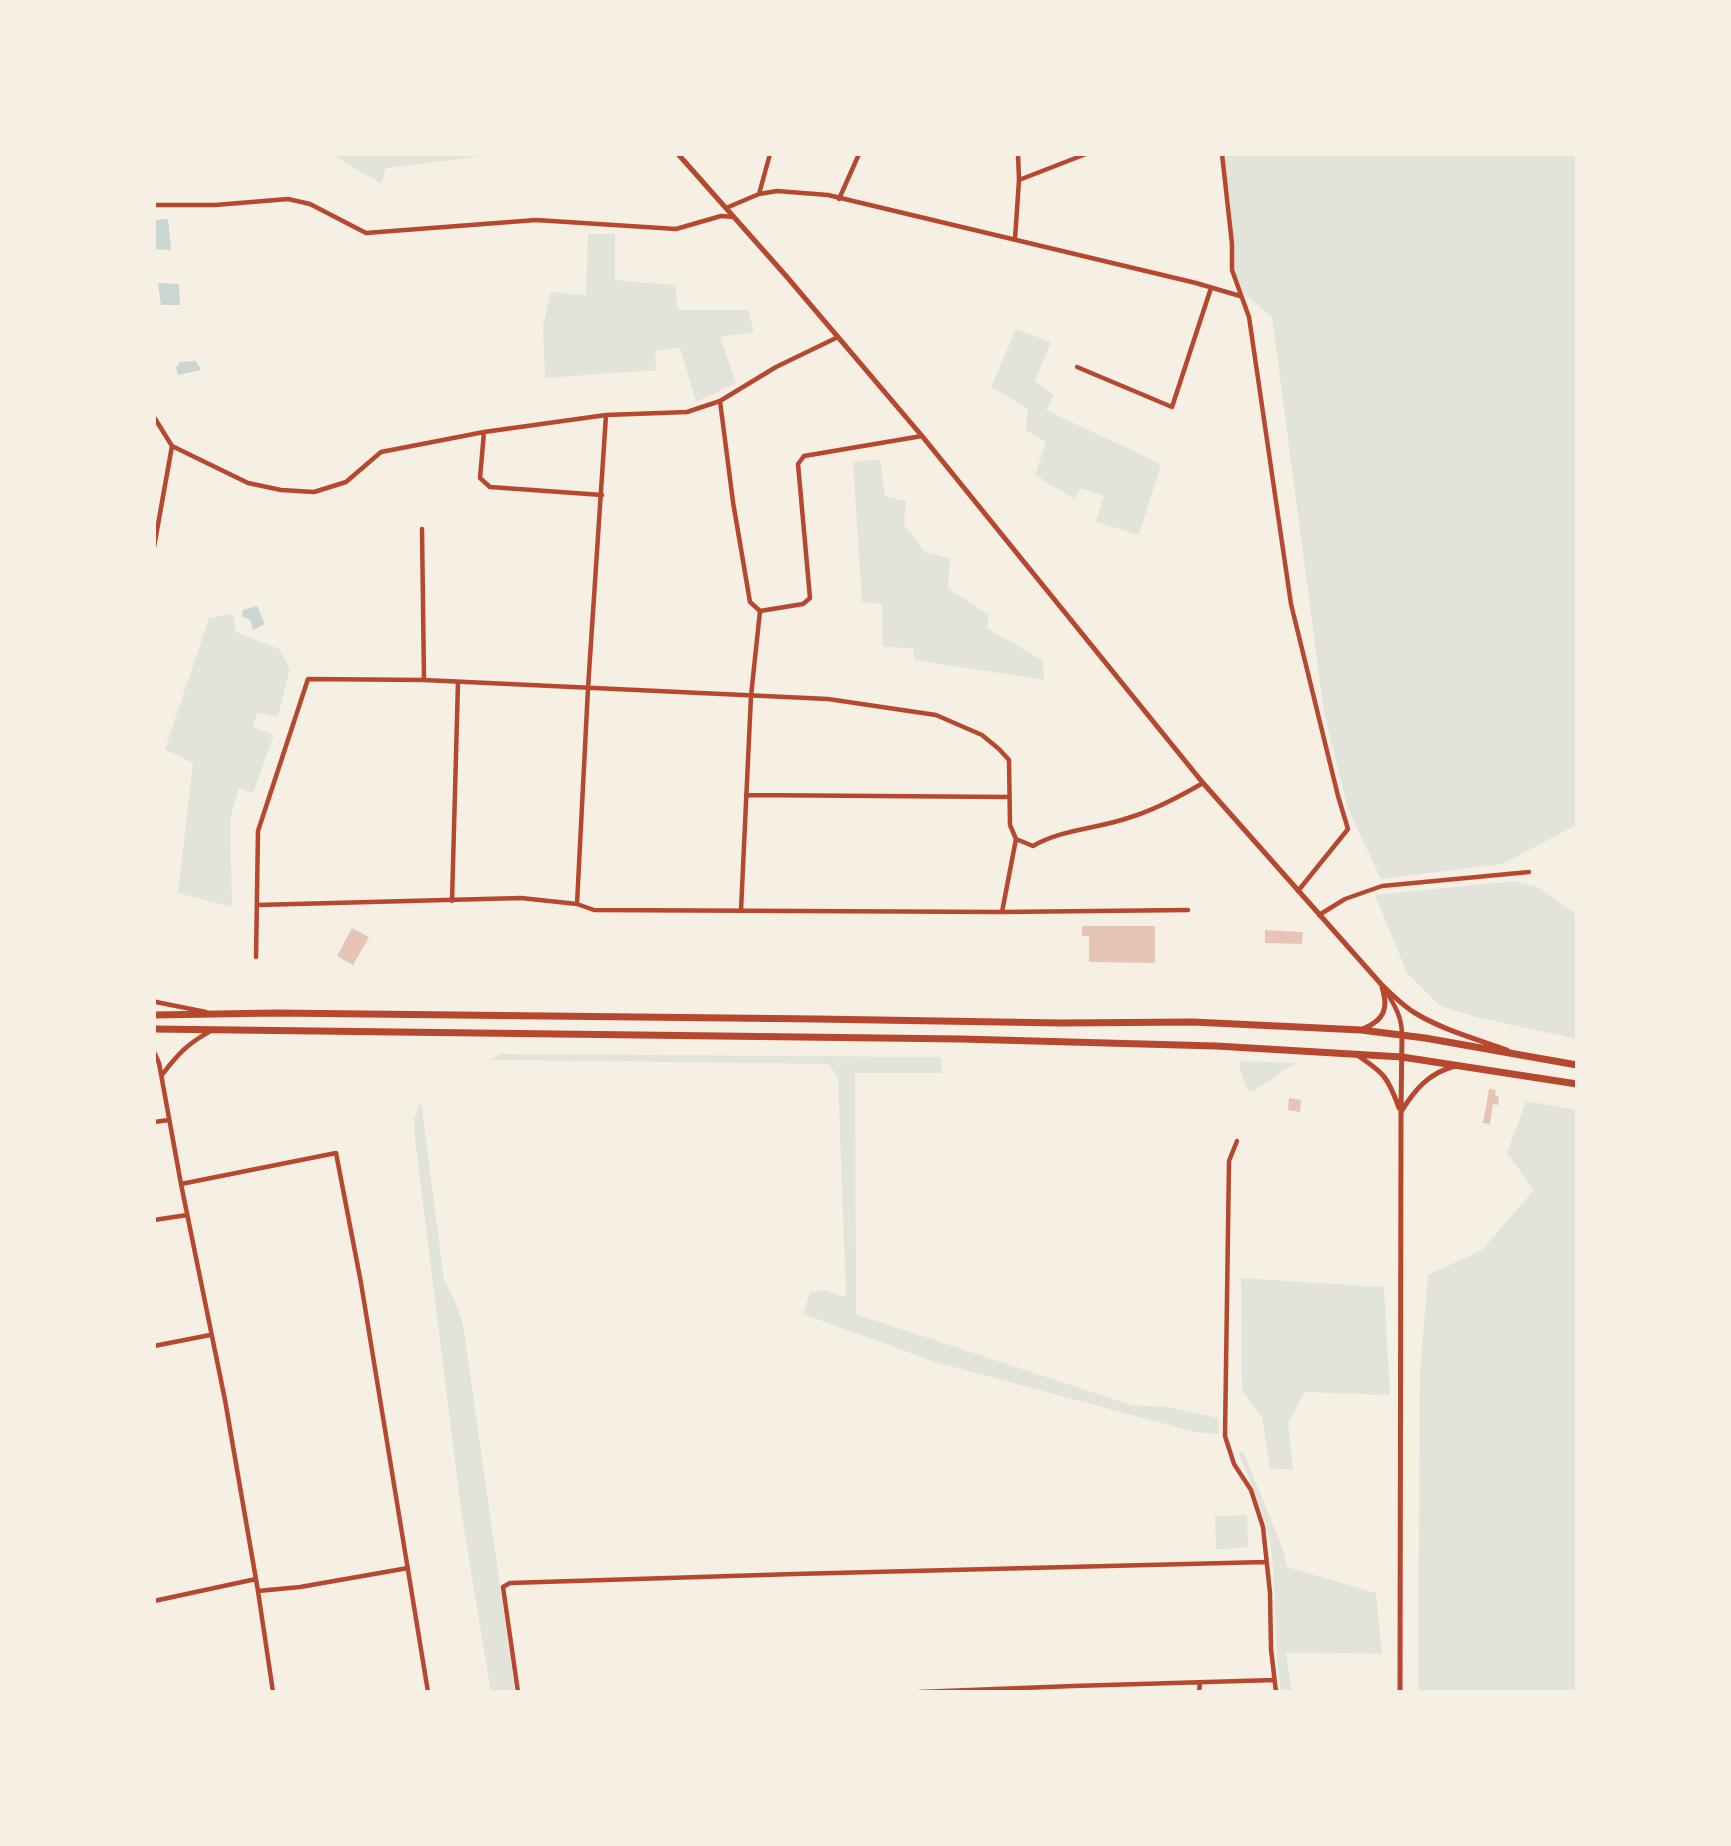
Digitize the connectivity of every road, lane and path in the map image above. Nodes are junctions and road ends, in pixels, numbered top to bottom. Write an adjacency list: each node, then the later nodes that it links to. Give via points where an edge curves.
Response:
1 (678, 154): 11 (street)
2 (770, 154): 8 (street)
3 (859, 154): 9 (street)
4 (1018, 154): 7 (street)
5 (1086, 154): 7 (street)
6 (1222, 154): 15 (street, via 1232,270)
7 (1019, 180): 13 (street)
8 (759, 194): 9 (street, via 777,191); 11 (street)
9 (839, 199): 13 (street)
10 (154, 205): 12 (street, via 288,199 310,204 366,233 536,220 676,229 721,216)
11 (726, 208): 12 (street)
12 (734, 217): 16 (street)
13 (1015, 239): 14 (street)
14 (1211, 288): 15 (street); 17 (street, via 1172,407)
15 (1241, 296): 37 (street, via 1249,317 1291,604 1349,829)
16 (838, 337): 18 (street); 22 (street)
17 (1077, 367)
18 (720, 401): 19 (street, via 687,411); 27 (street, via 750,602)
19 (606, 415): 21 (street); 24 (street)
20 (154, 417): 23 (street)
21 (484, 432): 23 (street, via 381,452 346,482 314,492 248,483); 24 (street, via 480,478 490,487)
22 (922, 436): 27 (street, via 804,456 798,464 810,598 803,604); 32 (street)
23 (172, 446): 26 (street)
24 (602, 495): 30 (street)
25 (422, 529): 28 (street)
26 (154, 547)
27 (760, 611): 31 (street)
28 (425, 680): 29 (street); 40 (street, via 308,679 258,831)
29 (458, 682): 30 (street); 38 (street)
30 (588, 688): 31 (street); 39 (street)
31 (751, 696): 33 (street); 34 (street, via 828,699 936,715 982,735 1009,760)
32 (1203, 783): 35 (street, via 1127,819 1049,837 1033,846); 37 (street)
33 (746, 795): 34 (street); 41 (street)
34 (1009, 797): 35 (street, via 1010,825)
35 (1016, 839): 43 (street)
36 (1529, 872): 44 (street, via 1382,886 1345,899)
37 (1298, 891): 44 (street)
38 (452, 901): 39 (street, via 521,898); 40 (street)
39 (577, 904): 41 (street, via 594,910)
40 (257, 905): 45 (street)
41 (741, 910): 43 (street)
42 (1188, 910): 43 (street)
43 (1002, 912)
44 (1319, 915): 46 (street)
45 (256, 957)
46 (1381, 984): 52 (street, via 1385,1010); 53 (street, via 1397,1008); 56 (street, via 1416,1014)
47 (154, 1000): 48 (street)
48 (217, 1014): 49 (highway); 52 (highway, via 1193,1023)
49 (154, 1015)
50 (154, 1029): 51 (highway)
51 (212, 1030): 55 (highway, via 1064,1041); 60 (street, via 185,1047)
52 (1361, 1030): 53 (highway)
53 (1402, 1035): 56 (highway); 57 (street)
54 (154, 1052): 60 (street)
55 (1355, 1053): 57 (highway); 62 (street, via 1387,1080)
56 (1517, 1054): 58 (highway)
57 (1402, 1057): 59 (highway); 62 (street)
58 (1577, 1065)
59 (1456, 1066): 61 (highway); 62 (street, via 1424,1081)
60 (162, 1076): 63 (street)
61 (1577, 1084)
62 (1401, 1112): 86 (street)
63 (169, 1121): 64 (street); 66 (street)
64 (154, 1122)
65 (1237, 1141): 71 (street, via 1230,1161 1225,1436 1263,1527)
66 (181, 1184): 67 (street); 72 (street, via 336,1153)
67 (187, 1215): 68 (street); 69 (street)
68 (154, 1220)
69 (210, 1335): 70 (street); 73 (street)
70 (154, 1346)
71 (1265, 1562): 76 (street); 81 (street, via 510,1583 503,1587)
72 (408, 1568): 74 (street); 80 (street)
73 (256, 1579): 74 (street); 75 (street)
74 (258, 1591): 79 (street)
75 (154, 1601)
76 (1274, 1680): 77 (street); 85 (street)
77 (1200, 1683): 78 (street); 84 (street)
78 (1073, 1685): 82 (street); 83 (street)
79 (273, 1692)
80 (428, 1692)
81 (518, 1692)
82 (919, 1692)
83 (1073, 1692)
84 (1199, 1692)
85 (1276, 1692)
86 (1400, 1692)

